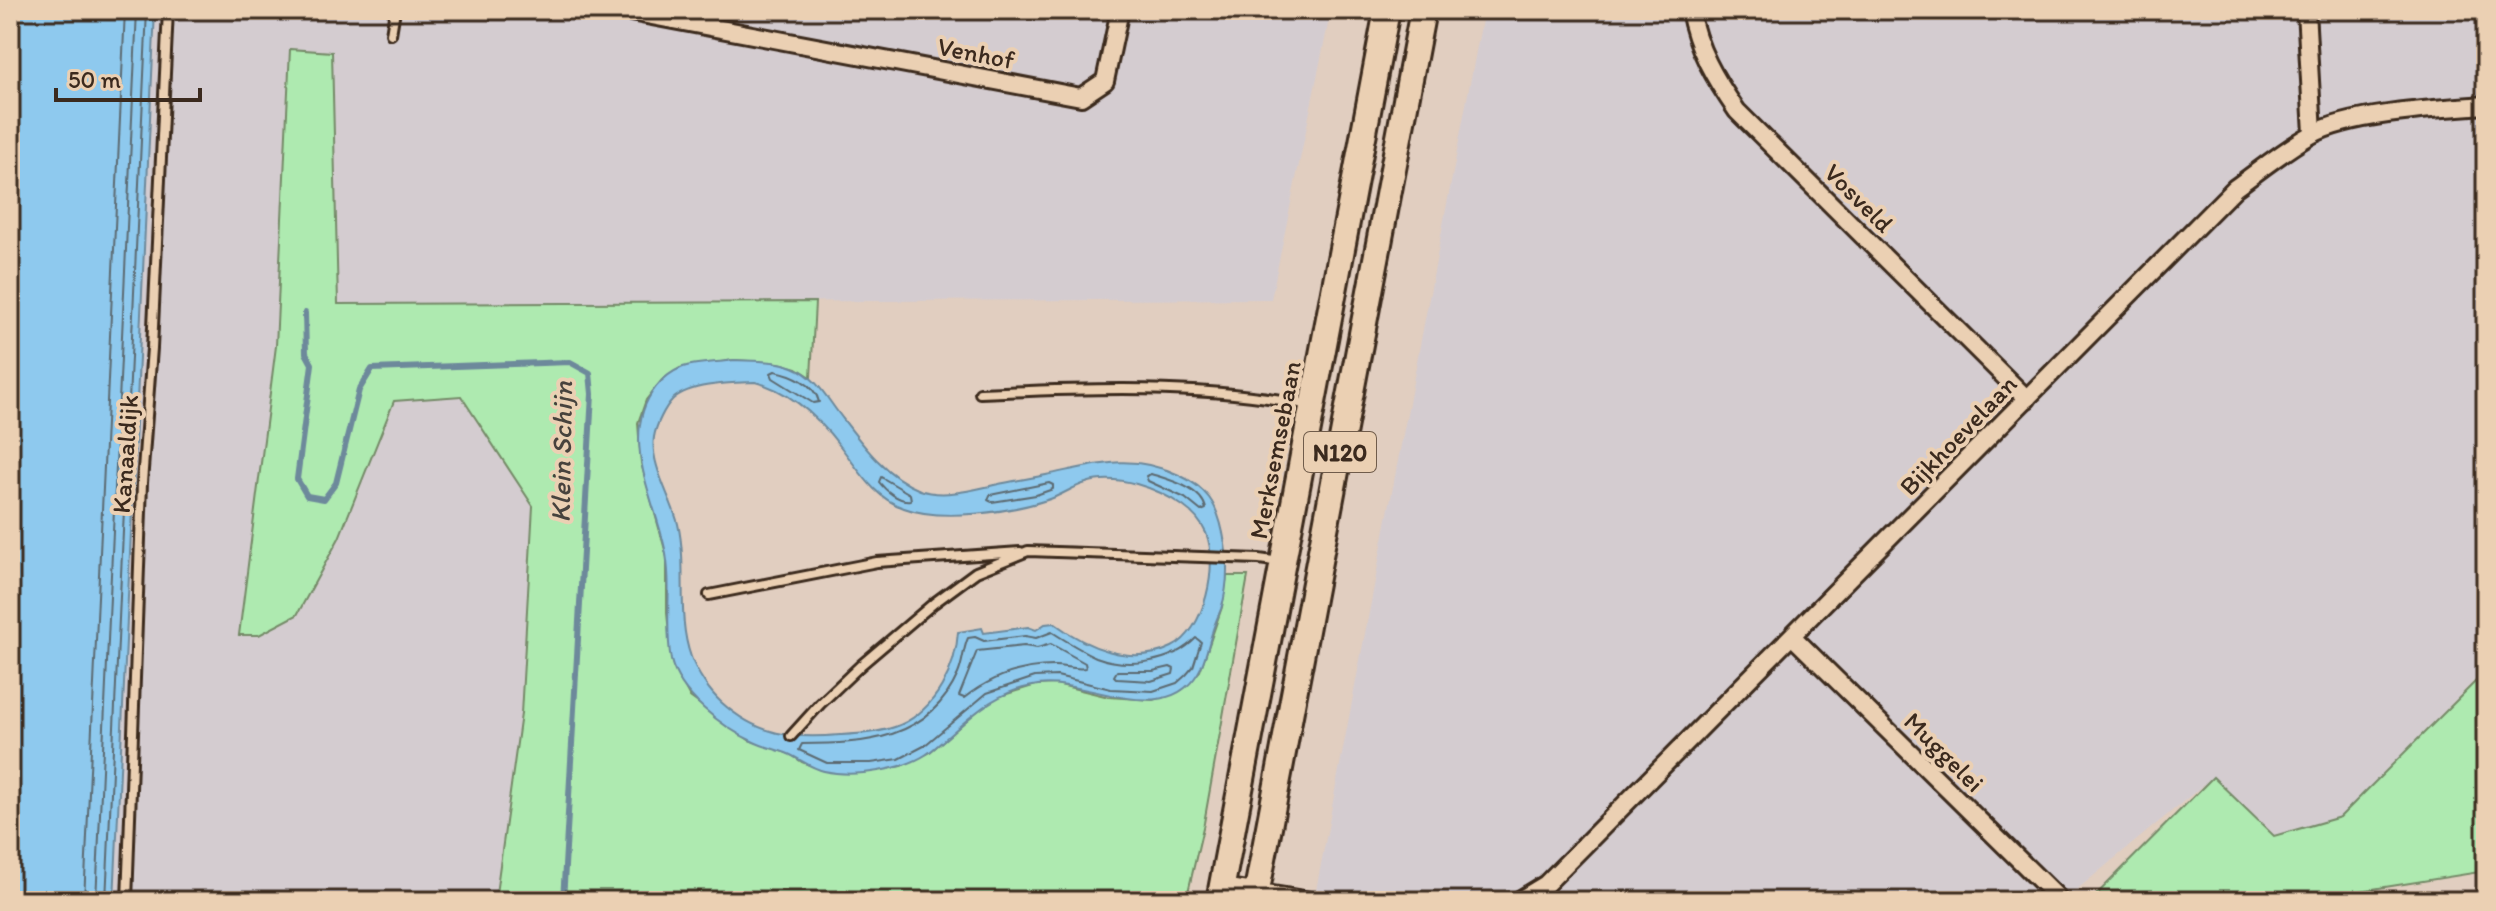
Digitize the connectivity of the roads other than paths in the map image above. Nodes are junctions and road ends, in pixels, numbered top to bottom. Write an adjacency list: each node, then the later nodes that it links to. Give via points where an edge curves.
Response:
1 (168, 10): 22 (lane, Kanaaldijk, via 142,483)
2 (395, 10): 9 (lane)
3 (620, 10): 4 (street, Venhof, via 1081,97 1105,81)
4 (1120, 10)
5 (1387, 10): 14 (main road, Merksemsebaan / N120)
6 (1423, 10): 21 (main road, N120)
7 (1690, 10): 13 (street, Vosveld, via 1712,76 1737,111)
8 (2306, 10): 11 (street)
9 (391, 34)
10 (2486, 105): 11 (street, Bijkhoevelaan, via 2358,120)
11 (2313, 133): 13 (street, Bijkhoevelaan, via 2235,188)
12 (980, 393): 14 (lane, via 1172,389)
13 (2027, 399): 18 (street, Bijkhoevelaan)
14 (1312, 405): 16 (main road, Merksemsebaan / N120)
15 (1028, 551): 16 (lane); 17 (lane, via 877,562); 19 (lane, via 976,572 934,603 861,665)
16 (1282, 562): 20 (main road, Merksemsebaan / N120)
17 (709, 595)
18 (1793, 637): 24 (street, Bijkhoevelaan, via 1546,884); 25 (street, Muggelei)
19 (791, 736)
20 (1221, 894): 21 (street)
21 (1256, 897): 23 (street)
22 (127, 901)
23 (1310, 901)
24 (1518, 901)
25 (2061, 901)

